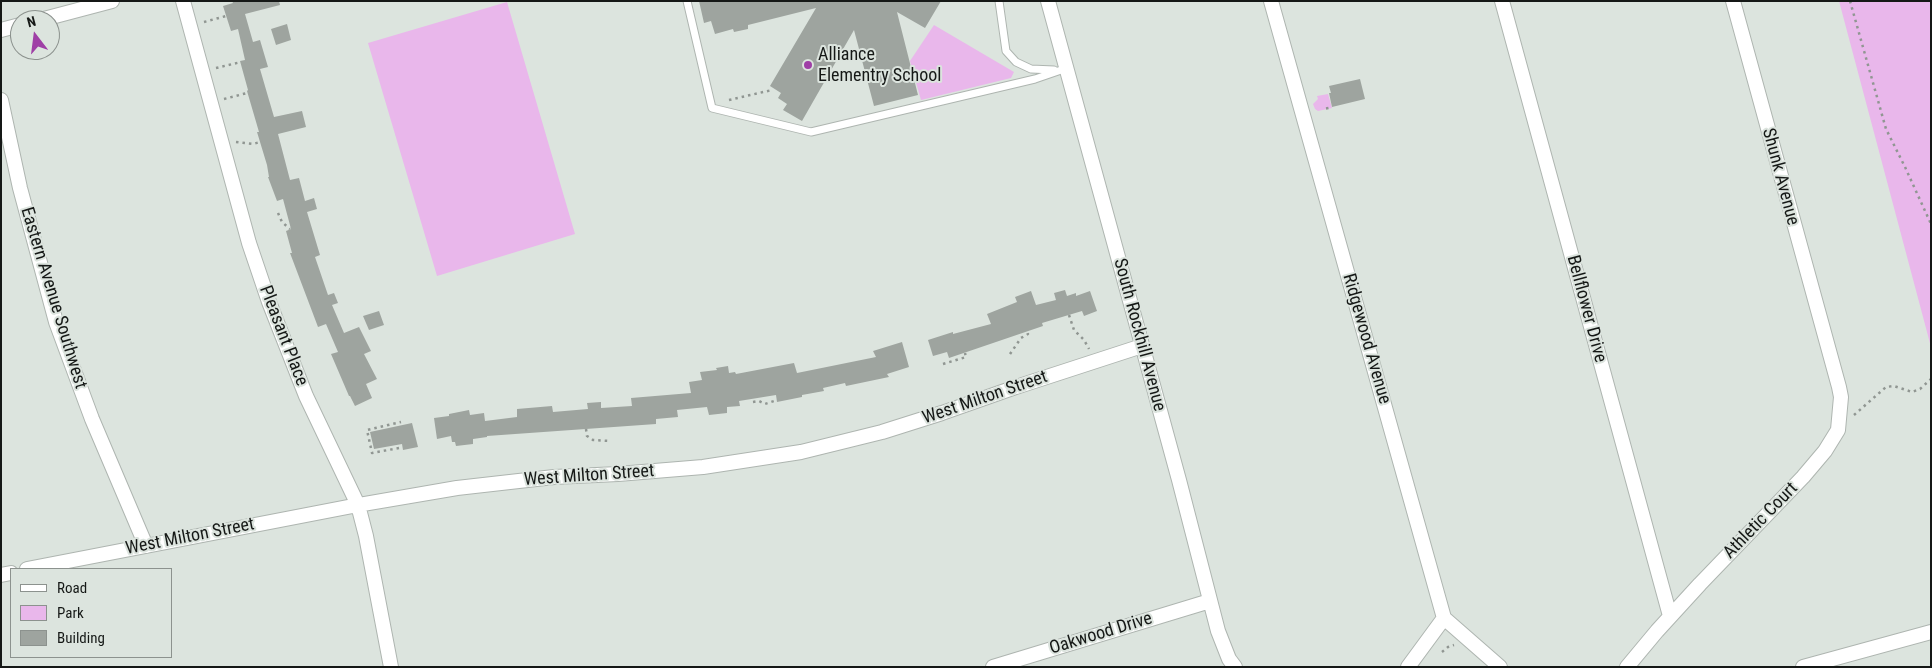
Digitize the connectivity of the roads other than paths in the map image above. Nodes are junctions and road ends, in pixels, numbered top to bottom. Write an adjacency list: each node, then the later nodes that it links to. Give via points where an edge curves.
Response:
1 (112, 1): 9 (street)
2 (183, 1): 14 (street, Pleasant Place, via 247,236 269,302 306,396)
3 (687, 1): 10 (lane, via 712,108 811,132 1035,79)
4 (999, 1): 10 (lane, via 1006,51 1016,62 1031,69)
5 (1048, 1): 10 (street, South Rockhill Avenue)
6 (1271, 1): 19 (street, Ridgewood Avenue)
7 (1502, 1): 18 (street, Bellflower Drive)
8 (1733, 1): 13 (street, Shunk Avenue)
9 (60, 15)
10 (1067, 68): 12 (street, South Rockhill Avenue)
11 (1, 100): 15 (street, Eastern Avenue Southwest, via 35,248 59,330 95,428)
12 (1142, 346): 14 (street, West Milton Street, via 882,432 801,452 703,467 506,482); 17 (street, South Rockhill Avenue)
13 (1828, 353): 18 (street, Athletic Court, via 1841,397 1838,430 1803,477)
14 (358, 504): 15 (street, West Milton Street); 21 (street, Pleasant Place)
15 (146, 546): 16 (street, West Milton Street)
16 (32, 568)
17 (1210, 601): 22 (street, Oakwood Drive); 23 (street, South Rockhill Avenue, via 1222,643)
18 (1670, 616): 26 (street, Athletic Court)
19 (1444, 618): 24 (street); 25 (street)
20 (1931, 632): 27 (street)
21 (391, 667)
22 (993, 667)
23 (1235, 667)
24 (1408, 667)
25 (1500, 667)
26 (1627, 667)
27 (1804, 667)

